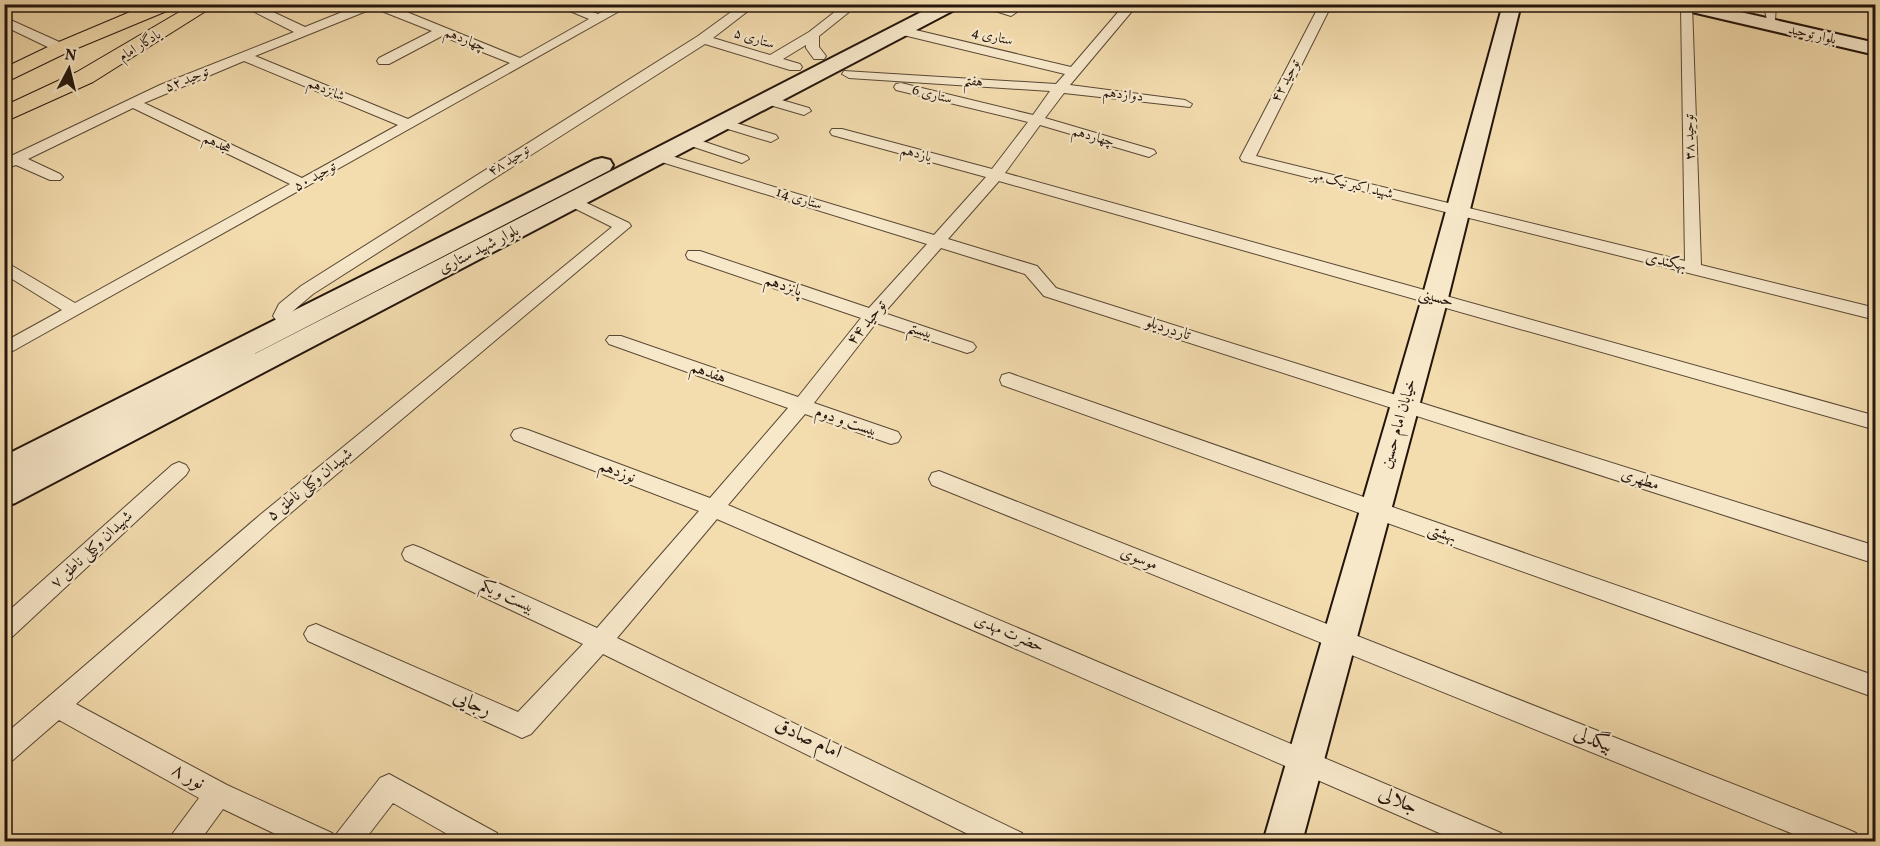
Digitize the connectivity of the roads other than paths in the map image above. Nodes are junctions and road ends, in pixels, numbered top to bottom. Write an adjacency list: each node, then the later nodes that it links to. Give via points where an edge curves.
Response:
1 (167, 4): 26 (main road, یادگار امام)
2 (208, 4): 41 (main road, یادگار امام, via 112,63)
3 (246, 4): 22 (street)
4 (375, 4): 22 (street, توحید ۵۲); 23 (street, چهاردهم)
5 (559, 4): 19 (street)
6 (626, 4): 19 (street, توحید ۵۰)
7 (751, 4): 24 (street, توحید ۴۸)
8 (854, 4): 29 (street)
9 (923, 4): 29 (main road, بلوار شهید ستاری)
10 (952, 4): 21 (main road, بلوار شهید ستاری)
11 (979, 4): 18 (street)
12 (1132, 4): 34 (street, توحید ۴۴)
13 (1326, 4): 50 (street, توحید ۴۲)
14 (1512, 4): 57 (main road, خیابان امام حسین)
15 (1709, 4): 17 (main road, بلوار توحید)
16 (1683, 5): 27 (main road, بلوار توحید); 61 (street, توحید ۳۸)
17 (1770, 11): 25 (main road, بلوار توحید)
18 (1011, 12)
19 (600, 19): 32 (street, توحید ۵۰)
20 (4, 21): 26 (street)
21 (903, 31): 29 (main road, بلوار شهید ستاری); 34 (street, ستاری 4)
22 (305, 32): 28 (street, توحید ۵۲)
23 (442, 32): 31 (street); 32 (street, چهاردهم)
24 (703, 39): 30 (street, ستاری ۵); 66 (street, توحید ۴۸, via 307,290 285,308 282,316)
25 (1875, 42)
26 (61, 48): 35 (main road, یادگار امام)
27 (1875, 49)
28 (245, 57): 38 (street, توحید ۵۲); 44 (street, شانزدهم)
29 (827, 58): 30 (street); 33 (main road, بلوار شهید ستاری); 36 (street, هفتم); 37 (main road, بلوار شهید ستاری); 42 (street, ستاری 6)
30 (772, 60): 33 (street, ستاری ۵)
31 (384, 61)
32 (521, 63): 44 (street, توحید ۵۰)
33 (795, 67): 66 (main road, بلوار شهید ستاری)
34 (1074, 72): 36 (street, توحید ۴۴)
35 (4, 77)
36 (1060, 88): 39 (street, دوازدهم); 42 (street, توحید ۴۴)
37 (768, 100): 40 (street); 43 (main road, بلوار شهید ستاری)
38 (133, 103): 52 (street, توحید ۵۲); 55 (street, هجدهم)
39 (1185, 104)
40 (804, 111)
41 (4, 115)
42 (1037, 120): 48 (street, چهاردهم); 53 (street, توحید ۴۴)
43 (723, 123): 46 (street); 47 (main road, بلوار شهید ستاری)
44 (408, 124): 55 (street, توحید ۵۰)
45 (837, 132): 53 (street, یازدهم)
46 (771, 138)
47 (690, 141): 49 (main road, بلوار شهید ستاری); 51 (street)
48 (1149, 153)
49 (660, 157): 56 (main road, بلوار شهید ستاری); 58 (street, ستاری 14)
50 (1247, 158): 57 (street, شهید اکبر نیک مهر)
51 (742, 159)
52 (10, 162): 54 (street)
53 (996, 175): 58 (street, توحید ۴۴); 62 (street, حسینی)
54 (55, 177)
55 (302, 184): 63 (street, توحید ۵۰)
56 (574, 202): 66 (main road, بلوار شهید ستاری); 89 (street, شهیدان وکیلی ناطق ۵, via 623,226 267,521)
57 (1456, 212): 61 (street, بهکندی); 62 (main road, خیابان امام حسین)
58 (939, 241): 65 (street, توحید ۴۴); 71 (street, تاردردیلو, via 1031,270 1050,292)
59 (694, 255): 65 (street, پانزدهم)
60 (4, 266): 63 (street)
61 (1694, 268): 64 (street, بهکندی)
62 (1435, 298): 71 (main road, خیابان امام حسین); 73 (street, حسینی)
63 (74, 310): 69 (street, توحید ۵۰)
64 (1875, 314)
65 (872, 316): 68 (street, بیستم); 72 (street, توحید ۴۴)
66 (297, 331): 76 (main road, بلوار شهید ستاری); 79 (main road, بلوار شهید ستاری)
67 (615, 340): 72 (street, هفدهم)
68 (967, 347)
69 (4, 350)
70 (1009, 380): 81 (street, بهشتی)
71 (1405, 405): 81 (main road, خیابان امام حسین); 83 (street, مطهری)
72 (801, 406): 75 (street, بیست و دوم); 80 (street, توحید ۴۴)
73 (1875, 423)
74 (521, 435): 80 (street, نوزدهم)
75 (891, 437)
76 (4, 469)
77 (179, 470): 84 (street, شهیدان وکیلی ناطق ۷)
78 (939, 478): 86 (street, موسوی)
79 (4, 495)
80 (713, 508): 87 (street, توحید ۴۴); 91 (street, حضرت مهدی)
81 (1375, 510): 86 (main road, خیابان امام حسین); 88 (street, بهشتی)
82 (413, 554): 87 (street, بیست و یکم)
83 (1875, 555)
84 (4, 630)
85 (315, 634): 87 (street, رجایی, via 522,726)
86 (1340, 639): 91 (main road, خیابان امام حسین); 100 (street, بیگدلی)
87 (601, 640): 97 (street, امام صادق)
88 (1875, 687)
89 (57, 706): 90 (street, شهیدان وکیلی ناطق ۵); 92 (street, نور ۸)
90 (4, 752)
91 (1304, 760): 98 (main road, خیابان امام حسین); 99 (street, جلالی)
92 (218, 794): 93 (street); 94 (street, نور ۸)
93 (182, 842)
94 (323, 842)
95 (346, 842): 96 (street, via 389,787)
96 (488, 842)
97 (1013, 842)
98 (1281, 842)
99 (1492, 842)
100 (1847, 842)

